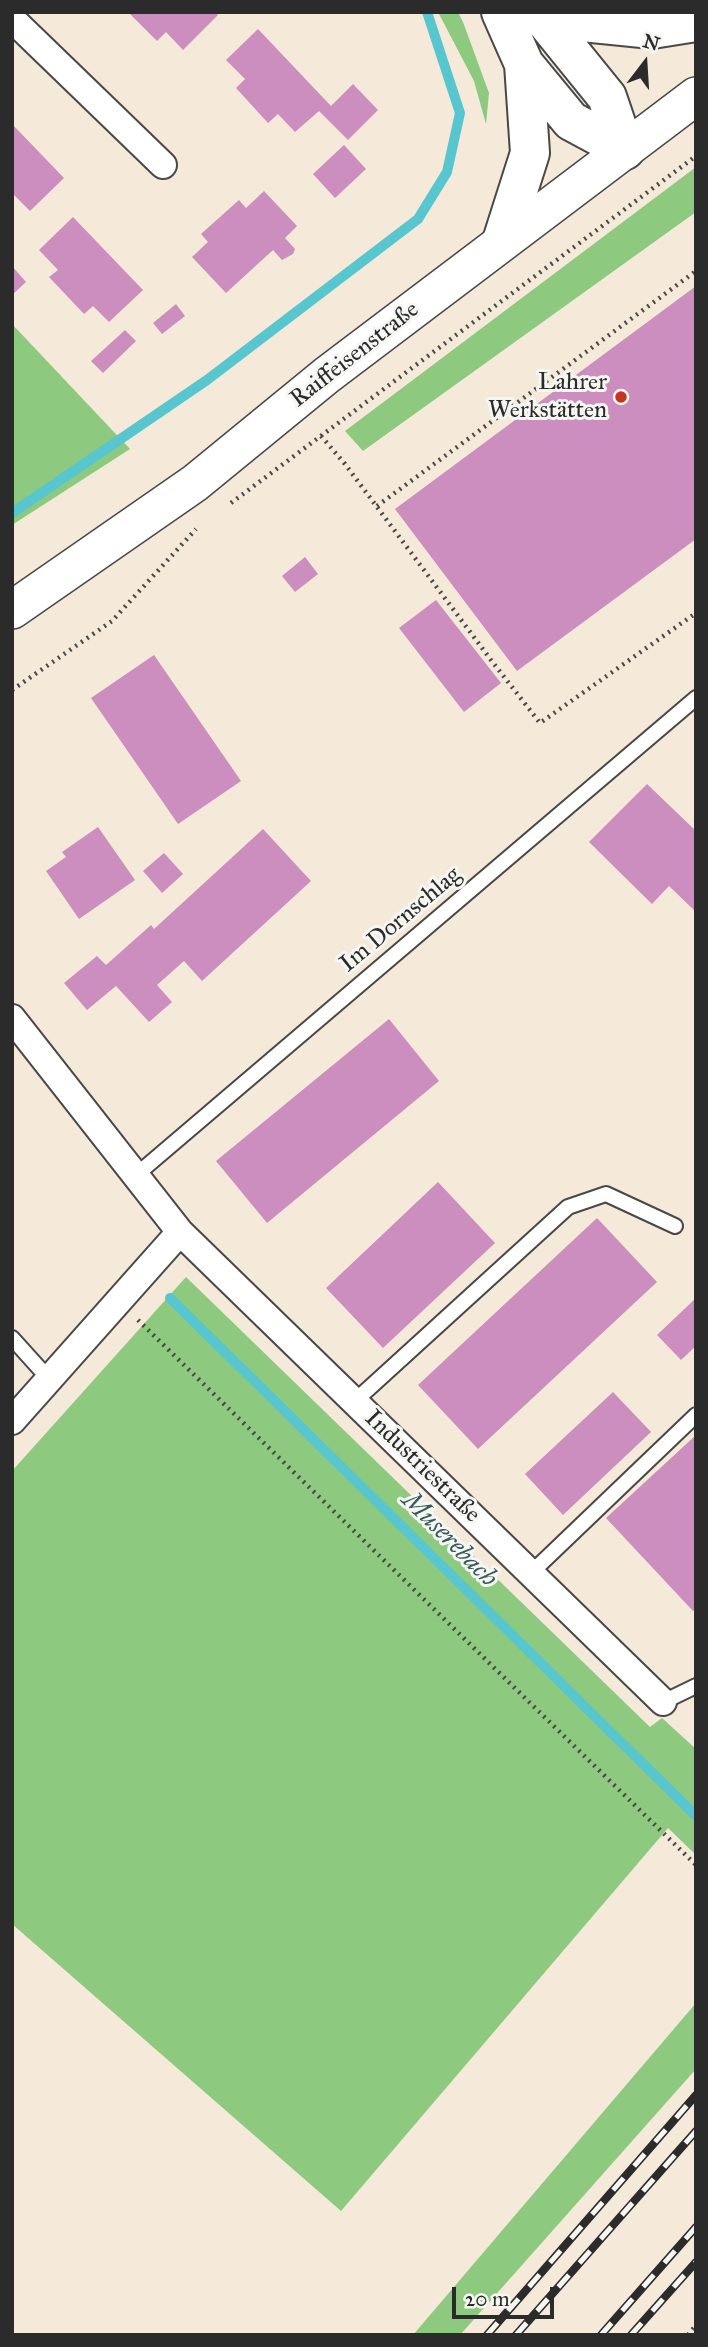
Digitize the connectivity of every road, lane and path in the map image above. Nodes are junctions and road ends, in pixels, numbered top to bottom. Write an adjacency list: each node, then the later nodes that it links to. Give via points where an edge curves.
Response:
1 (501, 12): 5 (main road)
2 (538, 15): 4 (main road, via 652,29); 7 (main road, via 607,97)
3 (12, 19): 9 (street)
4 (696, 22)
5 (524, 64): 7 (main road, via 571,121); 10 (main road, via 530,153)
6 (696, 96): 7 (street, Raiffeisenstraße)
7 (625, 150): 10 (street, Raiffeisenstraße)
8 (696, 156): 12 (path)
9 (163, 165)
10 (502, 241): 16 (street, Raiffeisenstraße, via 195,483)
11 (696, 271): 13 (path)
12 (321, 436): 13 (path); 14 (path)
13 (377, 506): 17 (path, via 540,723)
14 (223, 509)
15 (201, 525): 18 (path, via 112,621)
16 (12, 610)
17 (696, 613)
18 (12, 690)
19 (696, 698): 21 (lane, Im Dornschlag)
20 (12, 1018): 21 (street, Industriestraße)
21 (135, 1176): 23 (street, Industriestraße)
22 (676, 1226): 27 (lane, via 606,1194 568,1207)
23 (180, 1232): 24 (street); 27 (street, Industriestraße)
24 (118, 1301): 26 (street); 33 (path)
25 (12, 1338): 26 (lane)
26 (49, 1379): 29 (street)
27 (355, 1401): 30 (street, Industriestraße)
28 (696, 1415): 30 (lane)
29 (12, 1421)
30 (531, 1573): 32 (street, Industriestraße)
31 (696, 1686): 32 (lane)
32 (663, 1702)
33 (696, 1865)
34 (696, 2325): 35 (path)
35 (688, 2335)

